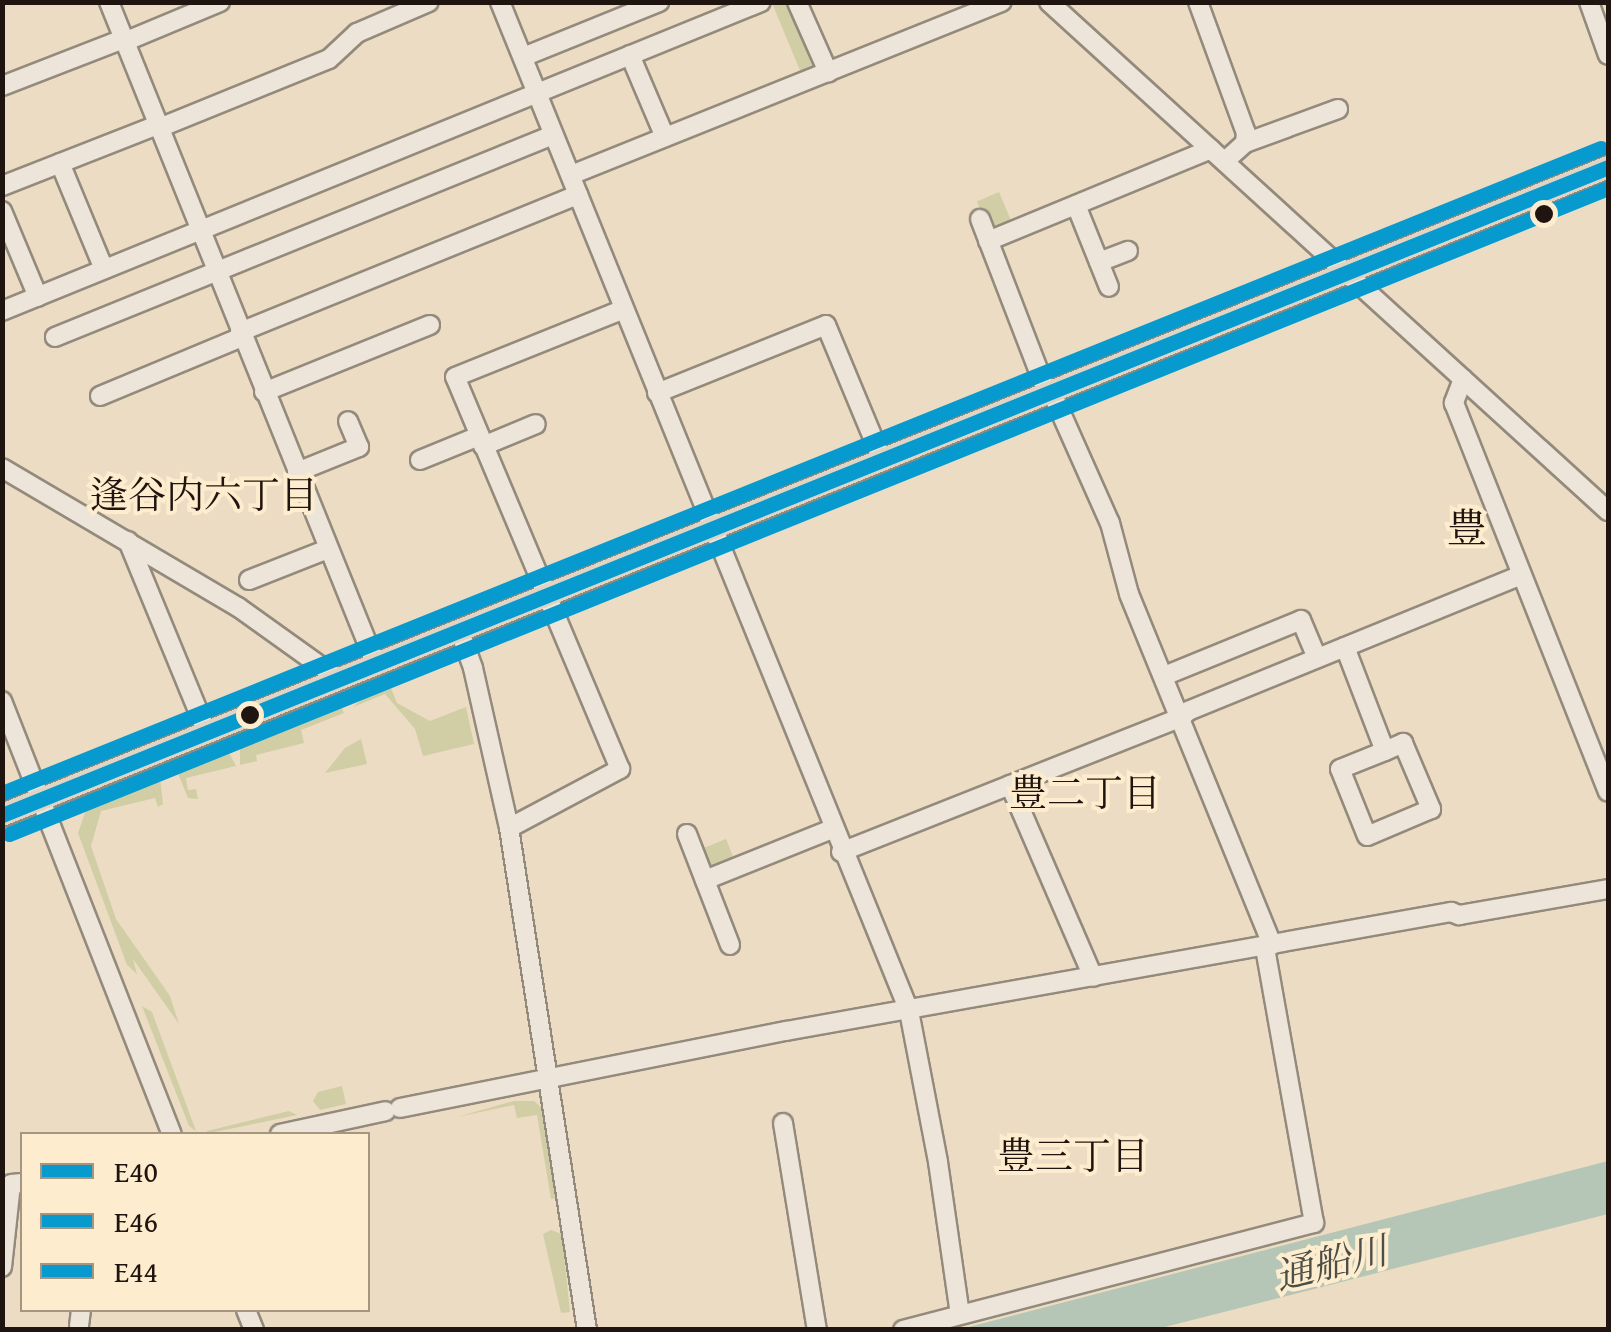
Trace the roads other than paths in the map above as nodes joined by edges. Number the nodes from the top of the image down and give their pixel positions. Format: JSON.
{"nodes":[{"id":1,"x":109,"y":2,"type":"edge"},
{"id":2,"x":220,"y":2,"type":"edge"},
{"id":3,"x":430,"y":2,"type":"edge"},
{"id":4,"x":500,"y":2,"type":"edge"},
{"id":5,"x":659,"y":2,"type":"edge"},
{"id":6,"x":761,"y":2,"type":"edge"},
{"id":7,"x":797,"y":2,"type":"edge"},
{"id":8,"x":1002,"y":2,"type":"edge"},
{"id":9,"x":1049,"y":2,"type":"edge"},
{"id":10,"x":1198,"y":2,"type":"edge"},
{"id":11,"x":1590,"y":2,"type":"edge"},
{"id":12,"x":124,"y":40,"type":"junction"},
{"id":13,"x":1608,"y":55,"type":"edge"},
{"id":14,"x":630,"y":56,"type":"junction"},
{"id":15,"x":522,"y":57,"type":"junction"},
{"id":16,"x":828,"y":72,"type":"junction"},
{"id":17,"x":2,"y":86,"type":"edge"},
{"id":18,"x":537,"y":93,"type":"junction"},
{"id":19,"x":1338,"y":109,"type":"dead end"},
{"id":20,"x":158,"y":126,"type":"junction"},
{"id":21,"x":553,"y":135,"type":"junction"},
{"id":22,"x":665,"y":137,"type":"junction"},
{"id":23,"x":1245,"y":143,"type":"junction"},
{"id":24,"x":1218,"y":155,"type":"junction"},
{"id":25,"x":60,"y":164,"type":"junction"},
{"id":26,"x":1608,"y":167,"type":"edge"},
{"id":27,"x":570,"y":175,"type":"junction"},
{"id":28,"x":2,"y":186,"type":"edge"},
{"id":29,"x":578,"y":196,"type":"junction"},
{"id":30,"x":1076,"y":205,"type":"junction"},
{"id":31,"x":2,"y":211,"type":"edge"},
{"id":32,"x":980,"y":219,"type":"dead end"},
{"id":33,"x":201,"y":230,"type":"junction"},
{"id":34,"x":988,"y":241,"type":"junction"},
{"id":35,"x":1128,"y":250,"type":"dead end"},
{"id":36,"x":1099,"y":262,"type":"junction"},
{"id":37,"x":104,"y":270,"type":"junction"},
{"id":38,"x":216,"y":271,"type":"junction"},
{"id":39,"x":1346,"y":273,"type":"junction"},
{"id":40,"x":1109,"y":287,"type":"dead end"},
{"id":41,"x":38,"y":297,"type":"junction"},
{"id":42,"x":624,"y":309,"type":"junction"},
{"id":43,"x":2,"y":312,"type":"edge"},
{"id":44,"x":430,"y":324,"type":"dead end"},
{"id":45,"x":241,"y":335,"type":"junction"},
{"id":46,"x":55,"y":337,"type":"dead end"},
{"id":47,"x":1463,"y":379,"type":"junction"},
{"id":48,"x":264,"y":392,"type":"junction"},
{"id":49,"x":656,"y":393,"type":"junction"},
{"id":50,"x":1050,"y":394,"type":"junction"},
{"id":51,"x":100,"y":396,"type":"dead end"},
{"id":52,"x":348,"y":420,"type":"dead end"},
{"id":53,"x":536,"y":424,"type":"dead end"},
{"id":54,"x":481,"y":441,"type":"junction"},
{"id":55,"x":420,"y":460,"type":"dead end"},
{"id":56,"x":884,"y":462,"type":"junction"},
{"id":57,"x":2,"y":468,"type":"edge"},
{"id":58,"x":297,"y":472,"type":"junction"},
{"id":59,"x":1608,"y":511,"type":"edge"},
{"id":60,"x":714,"y":532,"type":"junction"},
{"id":61,"x":128,"y":542,"type":"junction"},
{"id":62,"x":328,"y":549,"type":"junction"},
{"id":63,"x":1521,"y":575,"type":"junction"},
{"id":64,"x":248,"y":580,"type":"dead end"},
{"id":65,"x":544,"y":598,"type":"junction"},
{"id":66,"x":460,"y":632,"type":"junction"},
{"id":67,"x":1345,"y":647,"type":"junction"},
{"id":68,"x":1317,"y":658,"type":"junction"},
{"id":69,"x":376,"y":665,"type":"junction"},
{"id":70,"x":1164,"y":676,"type":"junction"},
{"id":71,"x":340,"y":680,"type":"junction"},
{"id":72,"x":2,"y":701,"type":"edge"},
{"id":73,"x":1182,"y":717,"type":"junction"},
{"id":74,"x":207,"y":734,"type":"junction"},
{"id":75,"x":1386,"y":751,"type":"junction"},
{"id":76,"x":1010,"y":786,"type":"junction"},
{"id":77,"x":1608,"y":792,"type":"edge"},
{"id":78,"x":43,"y":798,"type":"junction"},
{"id":79,"x":2,"y":815,"type":"edge"},
{"id":80,"x":508,"y":828,"type":"junction"},
{"id":81,"x":832,"y":829,"type":"junction"},
{"id":82,"x":687,"y":834,"type":"dead end"},
{"id":83,"x":841,"y":852,"type":"junction"},
{"id":84,"x":705,"y":880,"type":"junction"},
{"id":85,"x":1608,"y":888,"type":"edge"},
{"id":86,"x":730,"y":944,"type":"dead end"},
{"id":87,"x":1268,"y":946,"type":"junction"},
{"id":88,"x":1094,"y":977,"type":"junction"},
{"id":89,"x":909,"y":1012,"type":"junction"},
{"id":90,"x":547,"y":1076,"type":"junction"},
{"id":91,"x":784,"y":1123,"type":"dead end"},
{"id":92,"x":171,"y":1132,"type":"edge"},
{"id":93,"x":289,"y":1132,"type":"edge"},
{"id":94,"x":12,"y":1184,"type":"edge"},
{"id":95,"x":2,"y":1267,"type":"edge"},
{"id":96,"x":960,"y":1314,"type":"junction"},
{"id":97,"x":587,"y":1330,"type":"edge"},
{"id":98,"x":817,"y":1330,"type":"edge"},
{"id":99,"x":903,"y":1330,"type":"edge"}],
"edges":[{"from":1,"to":12,"type":"street"},
{"from":2,"to":12,"type":"street"},
{"from":3,"to":20,"type":"street"},
{"from":4,"to":15,"type":"street"},
{"from":5,"to":15,"type":"street"},
{"from":6,"to":14,"type":"street"},
{"from":7,"to":16,"type":"street"},
{"from":8,"to":16,"type":"street"},
{"from":9,"to":24,"type":"street"},
{"from":10,"to":23,"type":"street"},
{"from":11,"to":13,"type":"street"},
{"from":12,"to":17,"type":"street"},
{"from":12,"to":20,"type":"street"},
{"from":14,"to":18,"type":"street"},
{"from":14,"to":22,"type":"street"},
{"from":15,"to":18,"type":"street"},
{"from":16,"to":22,"type":"street"},
{"from":18,"to":21,"type":"street"},
{"from":18,"to":33,"type":"street"},
{"from":19,"to":23,"type":"street"},
{"from":20,"to":25,"type":"street"},
{"from":20,"to":33,"type":"street"},
{"from":21,"to":27,"type":"street"},
{"from":21,"to":38,"type":"street"},
{"from":22,"to":27,"type":"street"},
{"from":23,"to":24,"type":"street"},
{"from":24,"to":30,"type":"street"},
{"from":24,"to":39,"type":"street"},
{"from":25,"to":28,"type":"street"},
{"from":25,"to":37,"type":"street"},
{"from":26,"to":39,"type":"main road"},
{"from":27,"to":29,"type":"street"},
{"from":29,"to":42,"type":"street"},
{"from":29,"to":45,"type":"street"},
{"from":30,"to":34,"type":"street"},
{"from":30,"to":36,"type":"street"},
{"from":31,"to":41,"type":"street"},
{"from":32,"to":34,"type":"street"},
{"from":33,"to":37,"type":"street"},
{"from":33,"to":38,"type":"street"},
{"from":34,"to":50,"type":"street"},
{"from":35,"to":36,"type":"street"},
{"from":36,"to":40,"type":"street"},
{"from":37,"to":41,"type":"street"},
{"from":38,"to":45,"type":"street"},
{"from":38,"to":46,"type":"street"},
{"from":39,"to":47,"type":"street"},
{"from":39,"to":50,"type":"main road"},
{"from":41,"to":43,"type":"street"},
{"from":42,"to":49,"type":"street"},
{"from":42,"to":54,"type":"street"},
{"from":44,"to":48,"type":"street"},
{"from":45,"to":48,"type":"street"},
{"from":45,"to":51,"type":"street"},
{"from":47,"to":59,"type":"street"},
{"from":47,"to":63,"type":"street"},
{"from":48,"to":58,"type":"street"},
{"from":49,"to":56,"type":"street"},
{"from":49,"to":60,"type":"street"},
{"from":50,"to":56,"type":"main road"},
{"from":50,"to":70,"type":"street"},
{"from":52,"to":58,"type":"street"},
{"from":53,"to":54,"type":"street"},
{"from":54,"to":55,"type":"street"},
{"from":54,"to":65,"type":"street"},
{"from":56,"to":60,"type":"main road"},
{"from":57,"to":61,"type":"street"},
{"from":58,"to":62,"type":"street"},
{"from":60,"to":65,"type":"main road"},
{"from":60,"to":81,"type":"street"},
{"from":61,"to":71,"type":"street"},
{"from":61,"to":74,"type":"street"},
{"from":62,"to":64,"type":"street"},
{"from":62,"to":69,"type":"street"},
{"from":63,"to":67,"type":"street"},
{"from":63,"to":77,"type":"street"},
{"from":65,"to":66,"type":"main road"},
{"from":65,"to":80,"type":"street"},
{"from":66,"to":69,"type":"main road"},
{"from":66,"to":80,"type":"street"},
{"from":67,"to":68,"type":"street"},
{"from":67,"to":75,"type":"street"},
{"from":68,"to":70,"type":"street"},
{"from":68,"to":73,"type":"street"},
{"from":69,"to":71,"type":"main road"},
{"from":70,"to":73,"type":"street"},
{"from":71,"to":74,"type":"main road"},
{"from":72,"to":78,"type":"street"},
{"from":73,"to":76,"type":"street"},
{"from":73,"to":87,"type":"street"},
{"from":74,"to":78,"type":"main road"},
{"from":75,"to":75,"type":"street"},
{"from":76,"to":83,"type":"street"},
{"from":76,"to":88,"type":"street"},
{"from":78,"to":79,"type":"main road"},
{"from":78,"to":92,"type":"street"},
{"from":80,"to":90,"type":"street"},
{"from":81,"to":83,"type":"street"},
{"from":81,"to":84,"type":"street"},
{"from":82,"to":84,"type":"street"},
{"from":83,"to":89,"type":"street"},
{"from":84,"to":86,"type":"street"},
{"from":85,"to":87,"type":"street"},
{"from":87,"to":88,"type":"street"},
{"from":87,"to":96,"type":"street"},
{"from":88,"to":89,"type":"street"},
{"from":89,"to":90,"type":"street"},
{"from":89,"to":96,"type":"street"},
{"from":90,"to":93,"type":"street"},
{"from":90,"to":97,"type":"street"},
{"from":91,"to":98,"type":"street"},
{"from":94,"to":95,"type":"street"},
{"from":96,"to":99,"type":"street"}]}
